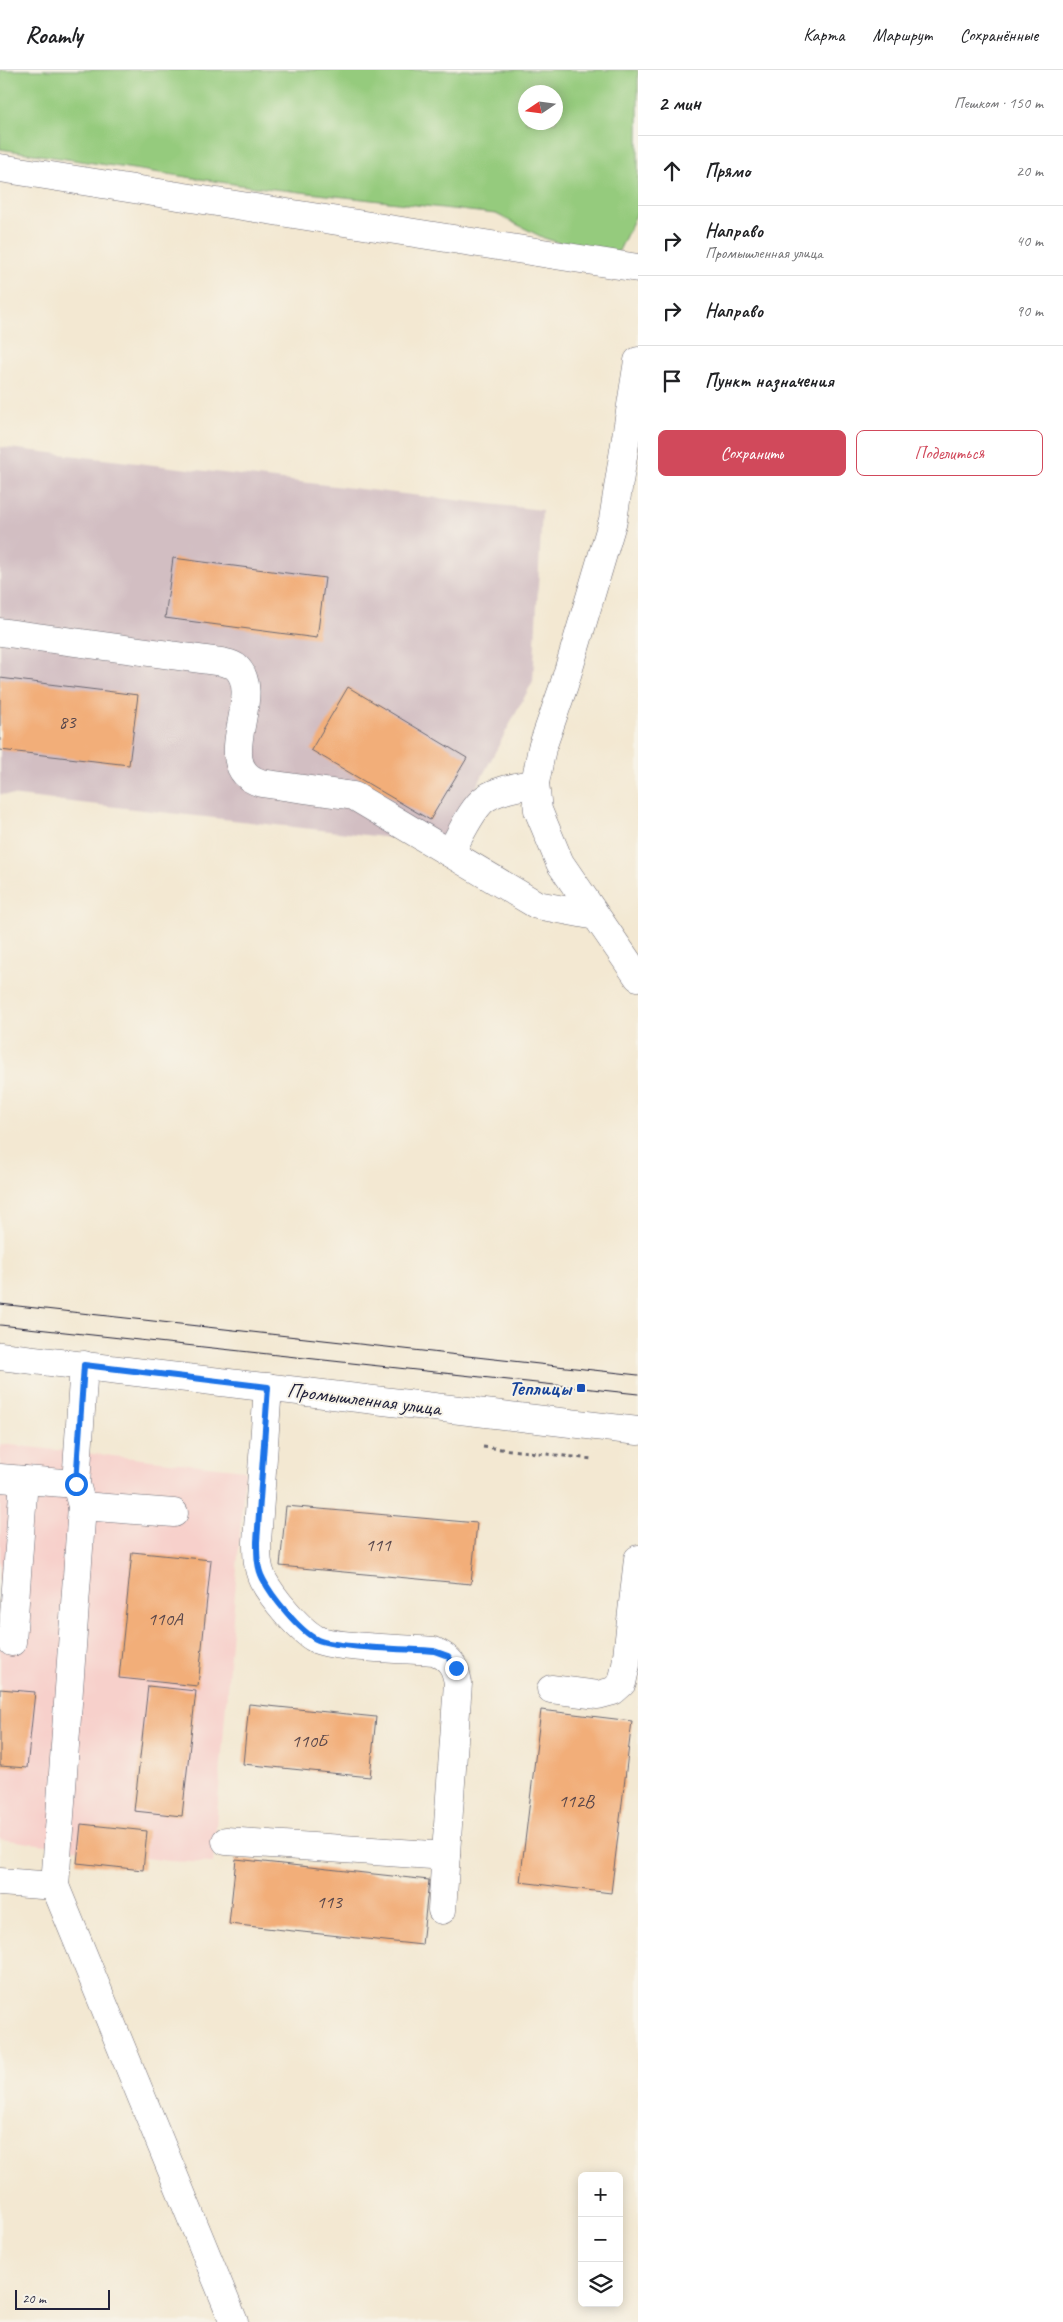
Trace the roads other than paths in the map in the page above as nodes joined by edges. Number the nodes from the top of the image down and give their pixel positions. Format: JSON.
{"nodes":[{"id":1,"x":0,"y":168,"type":"edge"},
{"id":2,"x":638,"y":268,"type":"edge"},
{"id":3,"x":638,"y":360,"type":"edge"},
{"id":4,"x":0,"y":632,"type":"edge"},
{"id":5,"x":535,"y":783,"type":"junction"},
{"id":6,"x":450,"y":853,"type":"junction"},
{"id":7,"x":596,"y":916,"type":"junction"},
{"id":8,"x":638,"y":977,"type":"edge"},
{"id":9,"x":0,"y":1356,"type":"edge"},
{"id":10,"x":84,"y":1365,"type":"junction"},
{"id":11,"x":268,"y":1387,"type":"junction"},
{"id":12,"x":638,"y":1431,"type":"edge"},
{"id":13,"x":12,"y":1479,"type":"edge"},
{"id":14,"x":79,"y":1495,"type":"junction"},
{"id":15,"x":174,"y":1513,"type":"dead end"},
{"id":16,"x":638,"y":1559,"type":"edge"},
{"id":17,"x":12,"y":1642,"type":"dead end"},
{"id":18,"x":551,"y":1690,"type":"dead end"},
{"id":19,"x":226,"y":1840,"type":"dead end"},
{"id":20,"x":446,"y":1856,"type":"junction"},
{"id":21,"x":0,"y":1882,"type":"edge"},
{"id":22,"x":55,"y":1886,"type":"junction"},
{"id":23,"x":442,"y":1910,"type":"dead end"},
{"id":24,"x":234,"y":2322,"type":"edge"}],
"edges":[{"from":1,"to":2,"type":"street"},
{"from":3,"to":5,"type":"street"},
{"from":4,"to":6,"type":"street"},
{"from":5,"to":6,"type":"street"},
{"from":5,"to":7,"type":"street"},
{"from":6,"to":7,"type":"street"},
{"from":7,"to":8,"type":"street"},
{"from":9,"to":10,"type":"street","name":"Промышленная улица"},
{"from":10,"to":11,"type":"street","name":"Промышленная улица"},
{"from":10,"to":14,"type":"street"},
{"from":11,"to":12,"type":"street","name":"Промышленная улица"},
{"from":11,"to":20,"type":"street"},
{"from":13,"to":14,"type":"street"},
{"from":13,"to":17,"type":"street"},
{"from":14,"to":15,"type":"street"},
{"from":14,"to":22,"type":"street"},
{"from":16,"to":18,"type":"street"},
{"from":19,"to":20,"type":"street"},
{"from":20,"to":23,"type":"street"},
{"from":21,"to":22,"type":"street"},
{"from":22,"to":24,"type":"street"}]}
